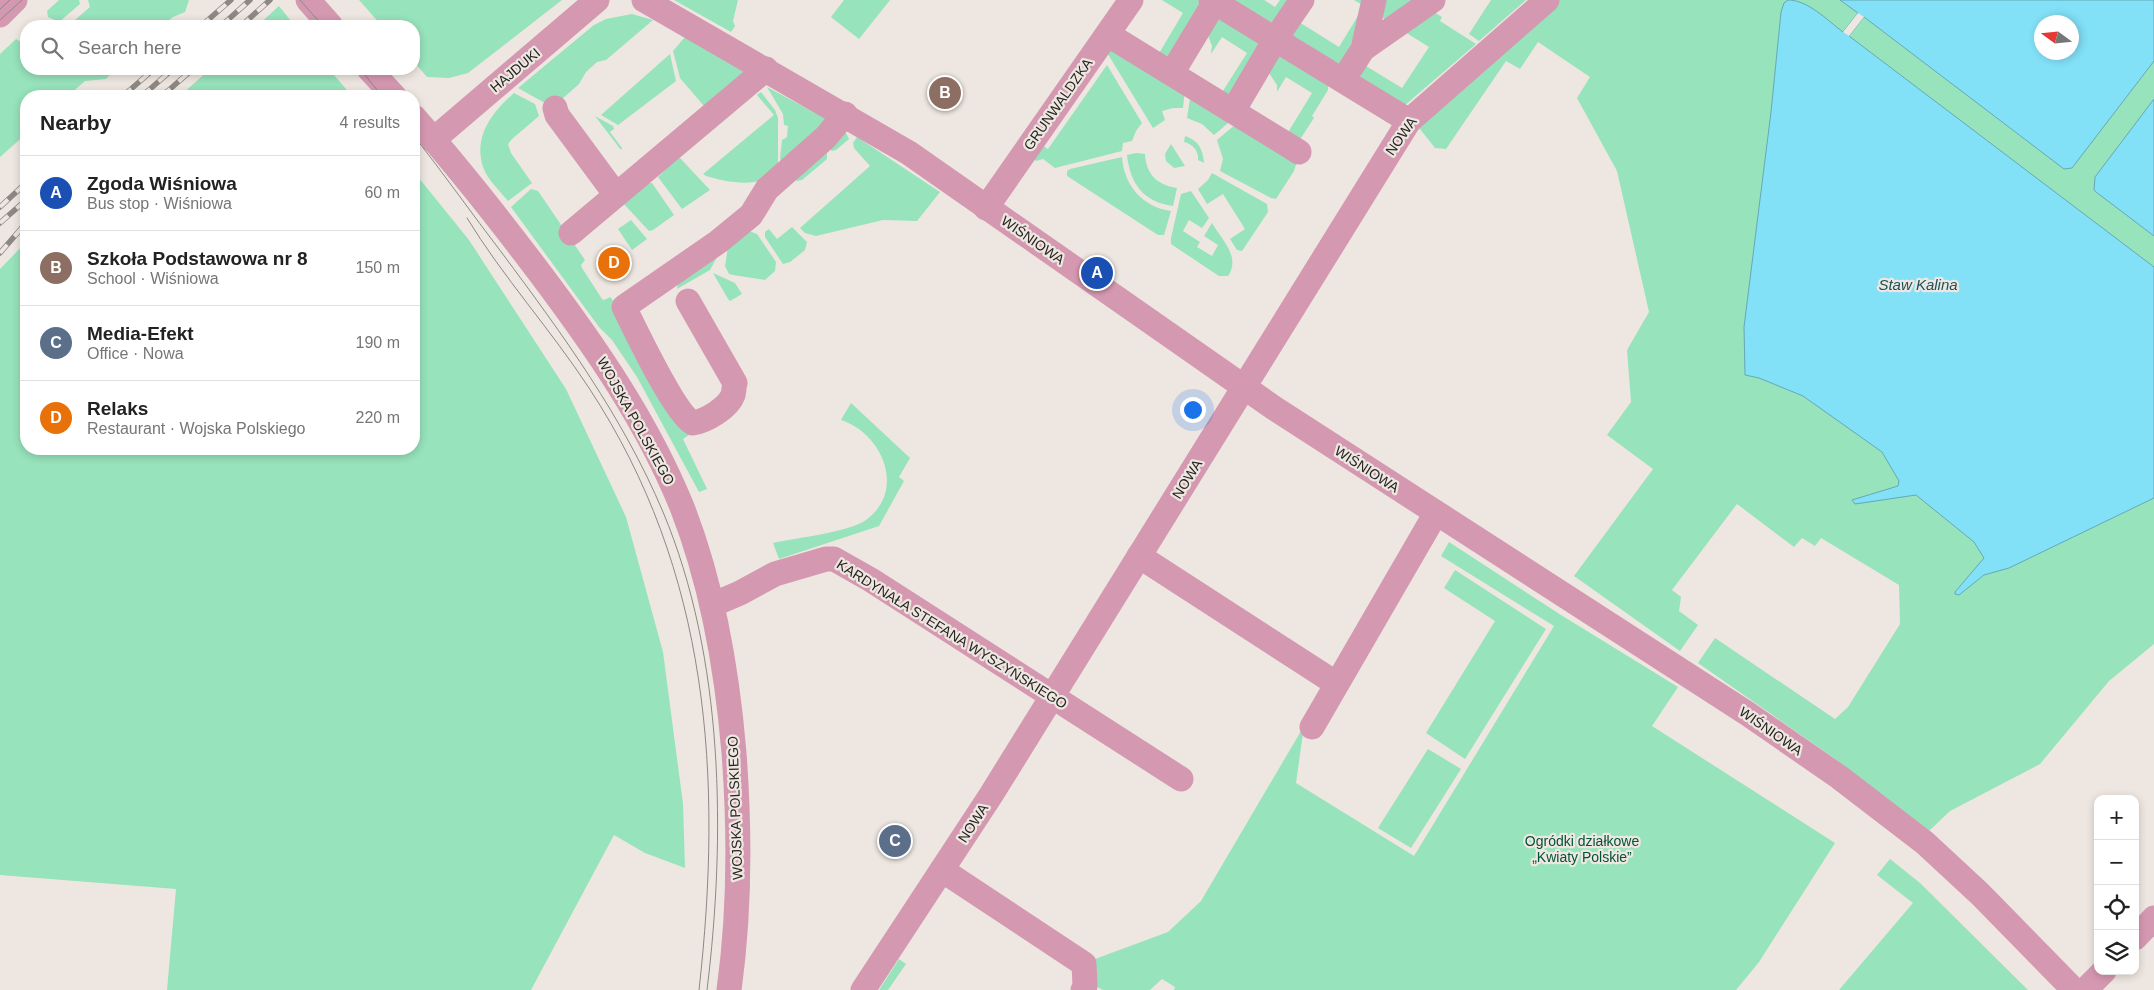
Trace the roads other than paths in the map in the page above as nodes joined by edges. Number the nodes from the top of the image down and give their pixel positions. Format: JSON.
{"nodes":[{"id":1,"x":15,"y":0,"type":"edge"},
{"id":2,"x":308,"y":0,"type":"edge"},
{"id":3,"x":597,"y":0,"type":"edge"},
{"id":4,"x":644,"y":0,"type":"edge"},
{"id":5,"x":1131,"y":0,"type":"edge"},
{"id":6,"x":1302,"y":0,"type":"edge"},
{"id":7,"x":1374,"y":0,"type":"edge"},
{"id":8,"x":1433,"y":0,"type":"edge"},
{"id":9,"x":1547,"y":0,"type":"edge"},
{"id":10,"x":1214,"y":1,"type":"edge"},
{"id":11,"x":0,"y":15,"type":"edge"},
{"id":12,"x":326,"y":20,"type":"edge"},
{"id":13,"x":1112,"y":37,"type":"dead end"},
{"id":14,"x":1276,"y":38,"type":"junction"},
{"id":15,"x":1363,"y":49,"type":"junction"},
{"id":16,"x":766,"y":69,"type":"junction"},
{"id":17,"x":1172,"y":73,"type":"junction"},
{"id":18,"x":375,"y":75,"type":"edge"},
{"id":19,"x":1343,"y":80,"type":"junction"},
{"id":20,"x":388,"y":90,"type":"edge"},
{"id":21,"x":555,"y":108,"type":"dead end"},
{"id":22,"x":1233,"y":111,"type":"junction"},
{"id":23,"x":845,"y":114,"type":"junction"},
{"id":24,"x":1409,"y":121,"type":"junction"},
{"id":25,"x":420,"y":125,"type":"edge"},
{"id":26,"x":433,"y":140,"type":"junction"},
{"id":27,"x":1299,"y":152,"type":"dead end"},
{"id":28,"x":616,"y":195,"type":"junction"},
{"id":29,"x":986,"y":208,"type":"junction"},
{"id":30,"x":571,"y":233,"type":"dead end"},
{"id":31,"x":688,"y":301,"type":"dead end"},
{"id":32,"x":1244,"y":388,"type":"junction"},
{"id":33,"x":1436,"y":514,"type":"junction"},
{"id":34,"x":1139,"y":556,"type":"junction"},
{"id":35,"x":712,"y":605,"type":"junction"},
{"id":36,"x":1326,"y":678,"type":"dead end"},
{"id":37,"x":1052,"y":695,"type":"junction"},
{"id":38,"x":1312,"y":726,"type":"dead end"},
{"id":39,"x":1181,"y":779,"type":"dead end"},
{"id":40,"x":942,"y":870,"type":"junction"},
{"id":41,"x":2154,"y":918,"type":"edge"},
{"id":42,"x":2139,"y":934,"type":"edge"},
{"id":43,"x":2100,"y":975,"type":"edge"},
{"id":44,"x":730,"y":990,"type":"edge"},
{"id":45,"x":863,"y":990,"type":"edge"},
{"id":46,"x":1083,"y":990,"type":"edge"},
{"id":47,"x":2074,"y":990,"type":"edge"},
{"id":48,"x":2086,"y":990,"type":"edge"}],
"edges":[{"from":1,"to":11,"type":"street"},
{"from":2,"to":12,"type":"street"},
{"from":3,"to":26,"type":"street","name":"HAJDUKI"},
{"from":4,"to":16,"type":"street","name":"WIŚNIOWA"},
{"from":5,"to":29,"type":"street","name":"GRUNWALDZKA"},
{"from":6,"to":14,"type":"street"},
{"from":7,"to":15,"type":"street"},
{"from":8,"to":15,"type":"street"},
{"from":9,"to":24,"type":"street","name":"NOWA"},
{"from":10,"to":14,"type":"street"},
{"from":10,"to":17,"type":"street"},
{"from":13,"to":17,"type":"street"},
{"from":14,"to":19,"type":"street"},
{"from":14,"to":22,"type":"street"},
{"from":15,"to":19,"type":"street"},
{"from":16,"to":23,"type":"street","name":"WIŚNIOWA"},
{"from":16,"to":28,"type":"street"},
{"from":17,"to":22,"type":"street"},
{"from":18,"to":20,"type":"street"},
{"from":19,"to":24,"type":"street"},
{"from":21,"to":28,"type":"street"},
{"from":22,"to":27,"type":"street"},
{"from":23,"to":29,"type":"street","name":"WIŚNIOWA"},
{"from":23,"to":31,"type":"street"},
{"from":24,"to":32,"type":"street","name":"NOWA"},
{"from":25,"to":26,"type":"street","name":"WOJSKA POLSKIEGO"},
{"from":26,"to":35,"type":"street","name":"WOJSKA POLSKIEGO"},
{"from":28,"to":30,"type":"street"},
{"from":29,"to":32,"type":"street","name":"WIŚNIOWA"},
{"from":32,"to":33,"type":"street","name":"WIŚNIOWA"},
{"from":32,"to":34,"type":"street","name":"NOWA"},
{"from":33,"to":38,"type":"street"},
{"from":33,"to":47,"type":"street","name":"WIŚNIOWA"},
{"from":34,"to":36,"type":"street"},
{"from":34,"to":37,"type":"street","name":"NOWA"},
{"from":35,"to":37,"type":"street","name":"KARDYNAŁA STEFANA WYSZYŃSKIEGO"},
{"from":35,"to":44,"type":"street","name":"WOJSKA POLSKIEGO"},
{"from":37,"to":39,"type":"street","name":"KARDYNAŁA STEFANA WYSZYŃSKIEGO"},
{"from":37,"to":40,"type":"street","name":"NOWA"},
{"from":40,"to":45,"type":"street","name":"NOWA"},
{"from":40,"to":46,"type":"street"},
{"from":41,"to":42,"type":"street"},
{"from":43,"to":48,"type":"street"}]}
